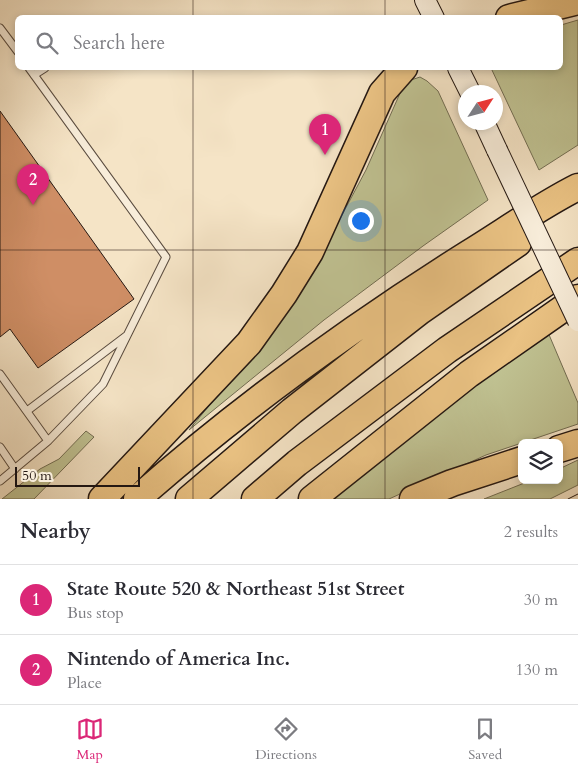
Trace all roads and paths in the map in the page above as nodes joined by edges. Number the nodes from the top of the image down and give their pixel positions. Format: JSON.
{"nodes":[{"id":1,"x":425,"y":0,"type":"edge"},
{"id":2,"x":578,"y":1,"type":"edge"},
{"id":3,"x":432,"y":15,"type":"edge"},
{"id":4,"x":521,"y":15,"type":"edge"},
{"id":5,"x":0,"y":28,"type":"edge"},
{"id":6,"x":15,"y":48,"type":"edge"},
{"id":7,"x":30,"y":70,"type":"edge"},
{"id":8,"x":42,"y":70,"type":"edge"},
{"id":9,"x":402,"y":70,"type":"edge"},
{"id":10,"x":459,"y":70,"type":"edge"},
{"id":11,"x":34,"y":76,"type":"junction"},
{"id":12,"x":466,"y":85,"type":"edge"},
{"id":13,"x":488,"y":130,"type":"edge"},
{"id":14,"x":578,"y":187,"type":"edge"},
{"id":15,"x":578,"y":206,"type":"edge"},
{"id":16,"x":578,"y":261,"type":"edge"},
{"id":17,"x":578,"y":298,"type":"edge"},
{"id":18,"x":578,"y":321,"type":"edge"},
{"id":19,"x":128,"y":335,"type":"junction"},
{"id":20,"x":0,"y":374,"type":"edge"},
{"id":21,"x":27,"y":412,"type":"junction"},
{"id":22,"x":48,"y":441,"type":"junction"},
{"id":23,"x":578,"y":444,"type":"edge"},
{"id":24,"x":0,"y":447,"type":"edge"},
{"id":25,"x":563,"y":448,"type":"edge"},
{"id":26,"x":518,"y":461,"type":"edge"},
{"id":27,"x":15,"y":468,"type":"junction"},
{"id":28,"x":0,"y":481,"type":"edge"},
{"id":29,"x":102,"y":499,"type":"edge"},
{"id":30,"x":137,"y":499,"type":"edge"},
{"id":31,"x":189,"y":499,"type":"edge"},
{"id":32,"x":255,"y":499,"type":"edge"},
{"id":33,"x":312,"y":499,"type":"edge"},
{"id":34,"x":413,"y":499,"type":"edge"}],
"edges":[{"from":1,"to":3,"type":"main road"},
{"from":2,"to":4,"type":"highway"},
{"from":5,"to":6,"type":"lane"},
{"from":7,"to":11,"type":"lane"},
{"from":8,"to":11,"type":"lane"},
{"from":9,"to":29,"type":"highway"},
{"from":10,"to":12,"type":"main road"},
{"from":11,"to":19,"type":"lane"},
{"from":13,"to":18,"type":"main road","bridge":true},
{"from":14,"to":30,"type":"highway"},
{"from":15,"to":31,"type":"highway"},
{"from":16,"to":32,"type":"highway"},
{"from":17,"to":33,"type":"highway"},
{"from":19,"to":21,"type":"lane"},
{"from":19,"to":22,"type":"lane"},
{"from":20,"to":21,"type":"lane"},
{"from":21,"to":22,"type":"lane"},
{"from":22,"to":27,"type":"lane"},
{"from":23,"to":25,"type":"highway"},
{"from":24,"to":27,"type":"lane"},
{"from":26,"to":34,"type":"highway"},
{"from":27,"to":28,"type":"lane"}]}
